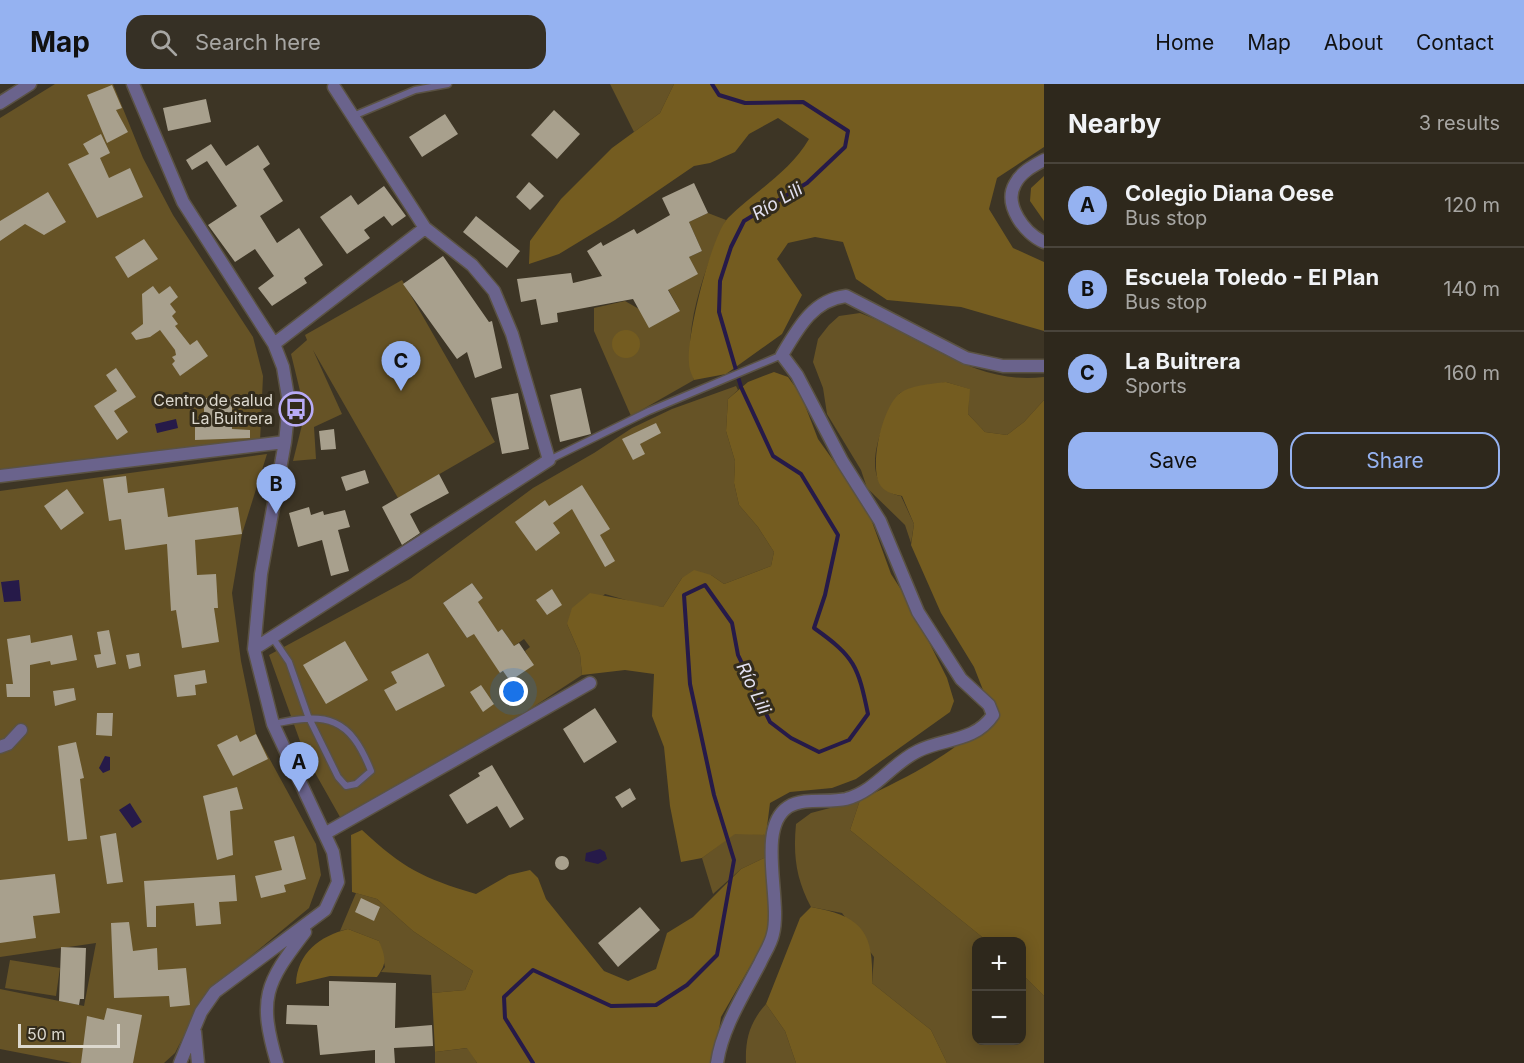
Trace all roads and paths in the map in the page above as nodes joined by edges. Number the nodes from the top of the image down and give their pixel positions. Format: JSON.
{"nodes":[{"id":1,"x":30,"y":84,"type":"edge"},
{"id":2,"x":133,"y":84,"type":"edge"},
{"id":3,"x":448,"y":84,"type":"edge"},
{"id":4,"x":334,"y":87,"type":"dead end"},
{"id":5,"x":0,"y":102,"type":"edge"},
{"id":6,"x":352,"y":116,"type":"junction"},
{"id":7,"x":1044,"y":160,"type":"edge"},
{"id":8,"x":425,"y":228,"type":"junction"},
{"id":9,"x":1044,"y":242,"type":"edge"},
{"id":10,"x":274,"y":344,"type":"junction"},
{"id":11,"x":782,"y":355,"type":"junction"},
{"id":12,"x":1044,"y":366,"type":"edge"},
{"id":13,"x":285,"y":442,"type":"junction"},
{"id":14,"x":549,"y":460,"type":"junction"},
{"id":15,"x":0,"y":476,"type":"edge"},
{"id":16,"x":272,"y":638,"type":"junction"},
{"id":17,"x":254,"y":648,"type":"junction"},
{"id":18,"x":590,"y":683,"type":"dead end"},
{"id":19,"x":308,"y":717,"type":"junction"},
{"id":20,"x":273,"y":724,"type":"junction"},
{"id":21,"x":21,"y":730,"type":"dead end"},
{"id":22,"x":0,"y":747,"type":"edge"},
{"id":23,"x":326,"y":834,"type":"junction"},
{"id":24,"x":312,"y":921,"type":"junction"},
{"id":25,"x":195,"y":1028,"type":"junction"},
{"id":26,"x":180,"y":1063,"type":"edge"},
{"id":27,"x":198,"y":1063,"type":"edge"},
{"id":28,"x":277,"y":1063,"type":"edge"},
{"id":29,"x":717,"y":1063,"type":"edge"}],
"edges":[{"from":1,"to":5,"type":"street"},
{"from":2,"to":10,"type":"street"},
{"from":3,"to":6,"type":"lane"},
{"from":4,"to":6,"type":"street"},
{"from":6,"to":8,"type":"street"},
{"from":7,"to":9,"type":"street"},
{"from":8,"to":10,"type":"street"},
{"from":8,"to":14,"type":"street"},
{"from":10,"to":13,"type":"street"},
{"from":11,"to":12,"type":"street"},
{"from":11,"to":14,"type":"lane"},
{"from":11,"to":29,"type":"street"},
{"from":13,"to":15,"type":"street"},
{"from":13,"to":17,"type":"street"},
{"from":14,"to":16,"type":"street"},
{"from":16,"to":17,"type":"street"},
{"from":16,"to":19,"type":"lane"},
{"from":17,"to":20,"type":"street"},
{"from":18,"to":23,"type":"street"},
{"from":19,"to":19,"type":"lane"},
{"from":19,"to":20,"type":"lane"},
{"from":20,"to":23,"type":"street"},
{"from":21,"to":22,"type":"street"},
{"from":23,"to":24,"type":"street"},
{"from":24,"to":25,"type":"street"},
{"from":24,"to":28,"type":"street"},
{"from":25,"to":26,"type":"street"},
{"from":25,"to":27,"type":"street"}]}
